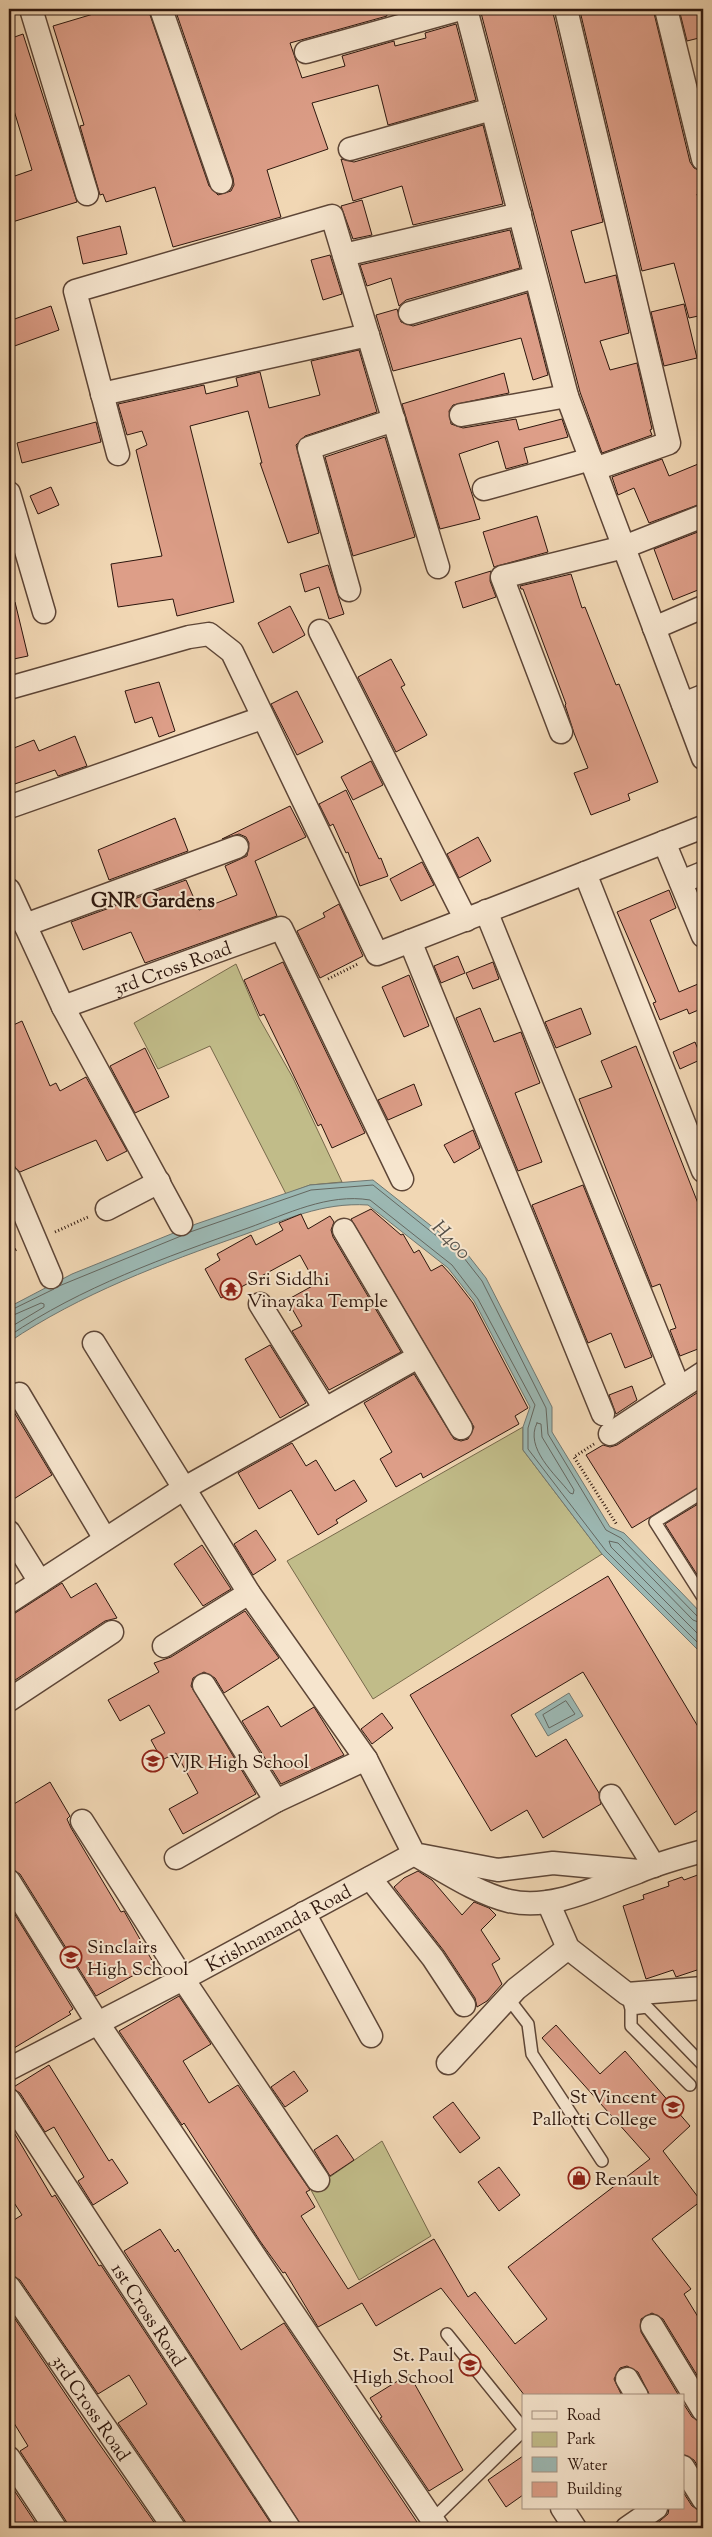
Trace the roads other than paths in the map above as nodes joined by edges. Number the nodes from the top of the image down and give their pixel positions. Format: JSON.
{"nodes":[{"id":1,"x":31,"y":9,"type":"edge"},
{"id":2,"x":161,"y":9,"type":"edge"},
{"id":3,"x":461,"y":9,"type":"edge"},
{"id":4,"x":466,"y":9,"type":"edge"},
{"id":5,"x":566,"y":9,"type":"edge"},
{"id":6,"x":666,"y":9,"type":"edge"},
{"id":7,"x":306,"y":52,"type":"dead end"},
{"id":8,"x":492,"y":109,"type":"junction"},
{"id":9,"x":350,"y":149,"type":"dead end"},
{"id":10,"x":703,"y":159,"type":"edge"},
{"id":11,"x":221,"y":182,"type":"dead end"},
{"id":12,"x":87,"y":194,"type":"dead end"},
{"id":13,"x":520,"y":214,"type":"junction"},
{"id":14,"x":344,"y":255,"type":"junction"},
{"id":15,"x":535,"y":277,"type":"junction"},
{"id":16,"x":410,"y":313,"type":"dead end"},
{"id":17,"x":368,"y":335,"type":"junction"},
{"id":18,"x":102,"y":394,"type":"junction"},
{"id":19,"x":567,"y":396,"type":"junction"},
{"id":20,"x":461,"y":415,"type":"dead end"},
{"id":21,"x":394,"y":420,"type":"junction"},
{"id":22,"x":118,"y":454,"type":"dead end"},
{"id":23,"x":593,"y":464,"type":"junction"},
{"id":24,"x":484,"y":489,"type":"dead end"},
{"id":25,"x":9,"y":493,"type":"edge"},
{"id":26,"x":703,"y":516,"type":"edge"},
{"id":27,"x":624,"y":547,"type":"junction"},
{"id":28,"x":438,"y":567,"type":"dead end"},
{"id":29,"x":349,"y":590,"type":"dead end"},
{"id":30,"x":703,"y":606,"type":"edge"},
{"id":31,"x":44,"y":612,"type":"dead end"},
{"id":32,"x":654,"y":628,"type":"junction"},
{"id":33,"x":320,"y":631,"type":"dead end"},
{"id":34,"x":9,"y":688,"type":"edge"},
{"id":35,"x":693,"y":700,"type":"edge"},
{"id":36,"x":262,"y":718,"type":"junction"},
{"id":37,"x":561,"y":732,"type":"dead end"},
{"id":38,"x":703,"y":758,"type":"edge"},
{"id":39,"x":9,"y":806,"type":"edge"},
{"id":40,"x":703,"y":827,"type":"edge"},
{"id":41,"x":664,"y":842,"type":"junction"},
{"id":42,"x":237,"y":847,"type":"dead end"},
{"id":43,"x":585,"y":873,"type":"junction"},
{"id":44,"x":703,"y":873,"type":"edge"},
{"id":45,"x":681,"y":882,"type":"junction"},
{"id":46,"x":9,"y":890,"type":"edge"},
{"id":47,"x":486,"y":912,"type":"junction"},
{"id":48,"x":466,"y":920,"type":"junction"},
{"id":49,"x":25,"y":925,"type":"junction"},
{"id":50,"x":703,"y":936,"type":"edge"},
{"id":51,"x":410,"y":941,"type":"junction"},
{"id":52,"x":63,"y":1007,"type":"junction"},
{"id":53,"x":703,"y":1171,"type":"edge"},
{"id":54,"x":9,"y":1178,"type":"edge"},
{"id":55,"x":402,"y":1179,"type":"dead end"},
{"id":56,"x":160,"y":1182,"type":"junction"},
{"id":57,"x":107,"y":1209,"type":"road end"},
{"id":58,"x":181,"y":1224,"type":"dead end"},
{"id":59,"x":344,"y":1230,"type":"dead end"},
{"id":60,"x":50,"y":1277,"type":"dead end"},
{"id":61,"x":260,"y":1304,"type":"dead end"},
{"id":62,"x":94,"y":1344,"type":"dead end"},
{"id":63,"x":418,"y":1357,"type":"junction"},
{"id":64,"x":703,"y":1373,"type":"edge"},
{"id":65,"x":675,"y":1378,"type":"dead end"},
{"id":66,"x":9,"y":1400,"type":"edge"},
{"id":67,"x":325,"y":1409,"type":"junction"},
{"id":68,"x":461,"y":1428,"type":"dead end"},
{"id":69,"x":183,"y":1489,"type":"junction"},
{"id":70,"x":703,"y":1492,"type":"edge"},
{"id":71,"x":9,"y":1532,"type":"edge"},
{"id":72,"x":105,"y":1539,"type":"junction"},
{"id":73,"x":40,"y":1582,"type":"junction"},
{"id":74,"x":249,"y":1593,"type":"junction"},
{"id":75,"x":702,"y":1596,"type":"dead end"},
{"id":76,"x":9,"y":1602,"type":"edge"},
{"id":77,"x":112,"y":1632,"type":"dead end"},
{"id":78,"x":164,"y":1646,"type":"dead end"},
{"id":79,"x":204,"y":1685,"type":"dead end"},
{"id":80,"x":9,"y":1700,"type":"edge"},
{"id":81,"x":366,"y":1759,"type":"junction"},
{"id":82,"x":611,"y":1796,"type":"dead end"},
{"id":83,"x":276,"y":1801,"type":"junction"},
{"id":84,"x":82,"y":1822,"type":"dead end"},
{"id":85,"x":703,"y":1851,"type":"edge"},
{"id":86,"x":414,"y":1854,"type":"junction"},
{"id":87,"x":176,"y":1858,"type":"dead end"},
{"id":88,"x":646,"y":1869,"type":"junction"},
{"id":89,"x":370,"y":1878,"type":"junction"},
{"id":90,"x":9,"y":1881,"type":"edge"},
{"id":91,"x":548,"y":1902,"type":"junction"},
{"id":92,"x":304,"y":1913,"type":"junction"},
{"id":93,"x":568,"y":1948,"type":"junction"},
{"id":94,"x":183,"y":1979,"type":"junction"},
{"id":95,"x":703,"y":1988,"type":"edge"},
{"id":96,"x":508,"y":1998,"type":"junction"},
{"id":97,"x":629,"y":2002,"type":"junction"},
{"id":98,"x":464,"y":2005,"type":"dead end"},
{"id":99,"x":97,"y":2022,"type":"junction"},
{"id":100,"x":371,"y":2036,"type":"dead end"},
{"id":101,"x":448,"y":2063,"type":"dead end"},
{"id":102,"x":10,"y":2064,"type":"edge"},
{"id":103,"x":703,"y":2065,"type":"edge"},
{"id":104,"x":690,"y":2085,"type":"dead end"},
{"id":105,"x":9,"y":2100,"type":"edge"},
{"id":106,"x":602,"y":2161,"type":"dead end"},
{"id":107,"x":318,"y":2180,"type":"dead end"},
{"id":108,"x":9,"y":2287,"type":"edge"},
{"id":109,"x":652,"y":2326,"type":"dead end"},
{"id":110,"x":447,"y":2334,"type":"dead end"},
{"id":111,"x":703,"y":2410,"type":"edge"},
{"id":112,"x":522,"y":2428,"type":"edge"},
{"id":113,"x":522,"y":2430,"type":"edge"},
{"id":114,"x":9,"y":2458,"type":"edge"},
{"id":115,"x":563,"y":2510,"type":"edge"},
{"id":116,"x":653,"y":2510,"type":"edge"},
{"id":117,"x":435,"y":2524,"type":"edge"},
{"id":118,"x":55,"y":2528,"type":"edge"},
{"id":119,"x":174,"y":2528,"type":"edge"},
{"id":120,"x":289,"y":2528,"type":"edge"},
{"id":121,"x":575,"y":2528,"type":"edge"},
{"id":122,"x":627,"y":2528,"type":"edge"}],
"edges":[{"from":1,"to":12,"type":"street"},
{"from":2,"to":11,"type":"street"},
{"from":3,"to":7,"type":"street"},
{"from":4,"to":8,"type":"street"},
{"from":5,"to":23,"type":"street"},
{"from":6,"to":10,"type":"street"},
{"from":8,"to":9,"type":"street"},
{"from":8,"to":13,"type":"street"},
{"from":13,"to":14,"type":"street"},
{"from":13,"to":15,"type":"street"},
{"from":14,"to":17,"type":"street"},
{"from":14,"to":18,"type":"street"},
{"from":15,"to":16,"type":"street"},
{"from":15,"to":19,"type":"street"},
{"from":17,"to":18,"type":"street"},
{"from":17,"to":21,"type":"street"},
{"from":18,"to":22,"type":"street"},
{"from":19,"to":20,"type":"street"},
{"from":19,"to":23,"type":"street"},
{"from":21,"to":28,"type":"street"},
{"from":21,"to":29,"type":"street"},
{"from":23,"to":24,"type":"street"},
{"from":23,"to":27,"type":"street"},
{"from":25,"to":31,"type":"street"},
{"from":26,"to":27,"type":"street"},
{"from":27,"to":32,"type":"street"},
{"from":27,"to":37,"type":"street"},
{"from":30,"to":32,"type":"street"},
{"from":32,"to":35,"type":"street"},
{"from":33,"to":48,"type":"street"},
{"from":34,"to":36,"type":"street"},
{"from":35,"to":38,"type":"street"},
{"from":36,"to":39,"type":"street"},
{"from":36,"to":51,"type":"street"},
{"from":40,"to":41,"type":"street"},
{"from":41,"to":43,"type":"street"},
{"from":41,"to":45,"type":"street"},
{"from":42,"to":49,"type":"street"},
{"from":43,"to":47,"type":"street"},
{"from":43,"to":53,"type":"street"},
{"from":44,"to":45,"type":"street"},
{"from":45,"to":50,"type":"street"},
{"from":46,"to":49,"type":"street"},
{"from":47,"to":48,"type":"street"},
{"from":47,"to":65,"type":"street"},
{"from":48,"to":51,"type":"street"},
{"from":49,"to":52,"type":"street"},
{"from":51,"to":64,"type":"street"},
{"from":52,"to":55,"type":"street","name":"3rd Cross Road"},
{"from":52,"to":56,"type":"street"},
{"from":54,"to":60,"type":"street"},
{"from":56,"to":57,"type":"street"},
{"from":56,"to":58,"type":"street"},
{"from":59,"to":63,"type":"street"},
{"from":61,"to":67,"type":"street"},
{"from":62,"to":69,"type":"street"},
{"from":63,"to":67,"type":"street"},
{"from":63,"to":68,"type":"street"},
{"from":66,"to":72,"type":"street"},
{"from":67,"to":69,"type":"street"},
{"from":69,"to":72,"type":"street"},
{"from":69,"to":74,"type":"street"},
{"from":70,"to":75,"type":"lane"},
{"from":71,"to":73,"type":"street"},
{"from":72,"to":73,"type":"street"},
{"from":73,"to":76,"type":"street"},
{"from":74,"to":78,"type":"street"},
{"from":74,"to":81,"type":"street"},
{"from":77,"to":80,"type":"street"},
{"from":79,"to":83,"type":"street"},
{"from":81,"to":83,"type":"street"},
{"from":81,"to":86,"type":"street"},
{"from":82,"to":88,"type":"street"},
{"from":83,"to":87,"type":"street"},
{"from":84,"to":94,"type":"street"},
{"from":85,"to":88,"type":"street"},
{"from":86,"to":88,"type":"street"},
{"from":86,"to":89,"type":"street","name":"Krishnananda Road"},
{"from":86,"to":91,"type":"street"},
{"from":88,"to":91,"type":"street"},
{"from":89,"to":92,"type":"street","name":"Krishnananda Road"},
{"from":89,"to":98,"type":"street"},
{"from":90,"to":99,"type":"street"},
{"from":91,"to":93,"type":"street"},
{"from":92,"to":94,"type":"street","name":"Krishnananda Road"},
{"from":92,"to":100,"type":"street"},
{"from":93,"to":96,"type":"street"},
{"from":93,"to":97,"type":"street"},
{"from":94,"to":99,"type":"street","name":"Krishnananda Road"},
{"from":94,"to":107,"type":"street"},
{"from":95,"to":97,"type":"street"},
{"from":96,"to":101,"type":"street"},
{"from":96,"to":106,"type":"lane"},
{"from":97,"to":103,"type":"lane"},
{"from":97,"to":104,"type":"lane"},
{"from":99,"to":102,"type":"street","name":"Krishnananda Road"},
{"from":99,"to":117,"type":"street"},
{"from":105,"to":120,"type":"street","name":"1st Cross Road"},
{"from":108,"to":119,"type":"street","name":"3rd Cross Road"},
{"from":109,"to":111,"type":"street"},
{"from":110,"to":112,"type":"lane"},
{"from":113,"to":117,"type":"lane"},
{"from":114,"to":118,"type":"street"},
{"from":115,"to":121,"type":"street"},
{"from":116,"to":122,"type":"street"}]}
